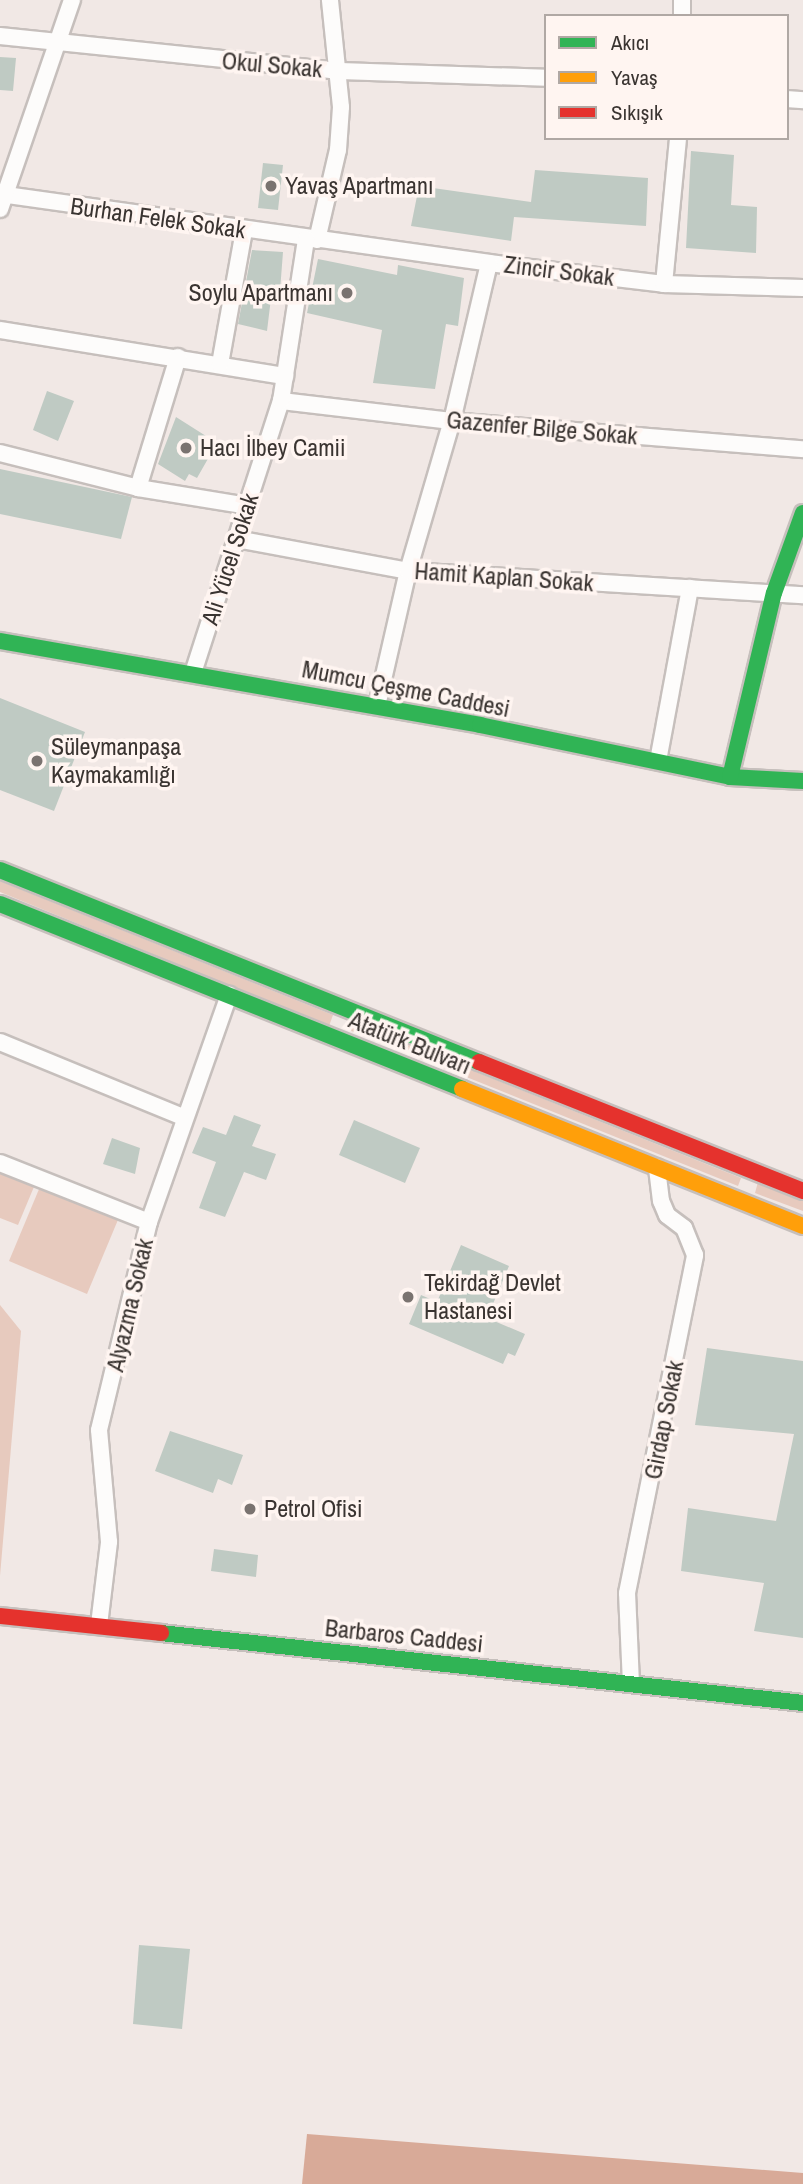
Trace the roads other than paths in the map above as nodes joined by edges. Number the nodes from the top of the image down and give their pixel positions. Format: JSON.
{"nodes":[{"id":1,"x":72,"y":0,"type":"edge"},
{"id":2,"x":330,"y":0,"type":"edge"},
{"id":3,"x":0,"y":36,"type":"edge"},
{"id":4,"x":58,"y":45,"type":"junction"},
{"id":5,"x":340,"y":71,"type":"junction"},
{"id":6,"x":544,"y":78,"type":"edge"},
{"id":7,"x":678,"y":140,"type":"edge"},
{"id":8,"x":2,"y":199,"type":"edge"},
{"id":9,"x":244,"y":231,"type":"junction"},
{"id":10,"x":311,"y":239,"type":"junction"},
{"id":11,"x":489,"y":263,"type":"junction"},
{"id":12,"x":664,"y":284,"type":"junction"},
{"id":13,"x":803,"y":288,"type":"edge"},
{"id":14,"x":0,"y":330,"type":"edge"},
{"id":15,"x":178,"y":357,"type":"junction"},
{"id":16,"x":220,"y":364,"type":"junction"},
{"id":17,"x":285,"y":376,"type":"junction"},
{"id":18,"x":281,"y":401,"type":"junction"},
{"id":19,"x":452,"y":421,"type":"junction"},
{"id":20,"x":803,"y":449,"type":"edge"},
{"id":21,"x":0,"y":453,"type":"edge"},
{"id":22,"x":138,"y":488,"type":"junction"},
{"id":23,"x":248,"y":506,"type":"junction"},
{"id":24,"x":803,"y":513,"type":"edge"},
{"id":25,"x":237,"y":540,"type":"junction"},
{"id":26,"x":408,"y":571,"type":"junction"},
{"id":27,"x":690,"y":588,"type":"junction"},
{"id":28,"x":774,"y":593,"type":"junction"},
{"id":29,"x":803,"y":595,"type":"edge"},
{"id":30,"x":0,"y":641,"type":"edge"},
{"id":31,"x":193,"y":673,"type":"junction"},
{"id":32,"x":377,"y":706,"type":"junction"},
{"id":33,"x":658,"y":761,"type":"junction"},
{"id":34,"x":730,"y":777,"type":"junction"},
{"id":35,"x":803,"y":780,"type":"edge"},
{"id":36,"x":0,"y":870,"type":"edge"},
{"id":37,"x":0,"y":904,"type":"edge"},
{"id":38,"x":229,"y":995,"type":"junction"},
{"id":39,"x":0,"y":1042,"type":"edge"},
{"id":40,"x":183,"y":1117,"type":"junction"},
{"id":41,"x":0,"y":1163,"type":"edge"},
{"id":42,"x":657,"y":1167,"type":"junction"},
{"id":43,"x":803,"y":1191,"type":"edge"},
{"id":44,"x":149,"y":1222,"type":"junction"},
{"id":45,"x":803,"y":1226,"type":"edge"},
{"id":46,"x":0,"y":1616,"type":"edge"},
{"id":47,"x":99,"y":1625,"type":"junction"},
{"id":48,"x":631,"y":1684,"type":"junction"},
{"id":49,"x":803,"y":1703,"type":"edge"}],
"edges":[{"from":1,"to":4,"type":"street"},
{"from":2,"to":5,"type":"street","name":"Ali Yücel Sokak"},
{"from":3,"to":4,"type":"street","name":"Okul Sokak"},
{"from":4,"to":5,"type":"street","name":"Okul Sokak"},
{"from":4,"to":8,"type":"street"},
{"from":5,"to":6,"type":"street","name":"Okul Sokak"},
{"from":5,"to":10,"type":"street","name":"Ali Yücel Sokak"},
{"from":7,"to":12,"type":"street"},
{"from":8,"to":9,"type":"street","name":"Burhan Felek Sokak"},
{"from":9,"to":10,"type":"street","name":"Burhan Felek Sokak"},
{"from":9,"to":16,"type":"street"},
{"from":10,"to":11,"type":"street","name":"Zincir Sokak"},
{"from":10,"to":17,"type":"street","name":"Ali Yücel Sokak"},
{"from":11,"to":12,"type":"street","name":"Zincir Sokak"},
{"from":11,"to":19,"type":"street"},
{"from":12,"to":13,"type":"street","name":"Zincir Sokak"},
{"from":14,"to":15,"type":"street"},
{"from":15,"to":16,"type":"street"},
{"from":15,"to":22,"type":"street"},
{"from":16,"to":17,"type":"street"},
{"from":17,"to":18,"type":"street","name":"Ali Yücel Sokak"},
{"from":18,"to":19,"type":"street","name":"Gazenfer Bilge Sokak"},
{"from":18,"to":23,"type":"street","name":"Ali Yücel Sokak"},
{"from":19,"to":20,"type":"street","name":"Gazenfer Bilge Sokak"},
{"from":19,"to":26,"type":"street"},
{"from":21,"to":22,"type":"street"},
{"from":22,"to":23,"type":"street"},
{"from":23,"to":25,"type":"street","name":"Ali Yücel Sokak"},
{"from":24,"to":28,"type":"street"},
{"from":25,"to":26,"type":"street","name":"Hamit Kaplan Sokak"},
{"from":25,"to":31,"type":"street","name":"Ali Yücel Sokak"},
{"from":26,"to":27,"type":"street","name":"Hamit Kaplan Sokak"},
{"from":26,"to":32,"type":"street"},
{"from":27,"to":28,"type":"street","name":"Hamit Kaplan Sokak"},
{"from":27,"to":33,"type":"street"},
{"from":28,"to":29,"type":"street","name":"Hamit Kaplan Sokak"},
{"from":28,"to":34,"type":"street"},
{"from":30,"to":31,"type":"street","name":"Mumcu Çeşme Caddesi"},
{"from":31,"to":32,"type":"street","name":"Mumcu Çeşme Caddesi"},
{"from":32,"to":33,"type":"street","name":"Mumcu Çeşme Caddesi"},
{"from":33,"to":34,"type":"street","name":"Mumcu Çeşme Caddesi"},
{"from":34,"to":35,"type":"street","name":"Mumcu Çeşme Caddesi"},
{"from":36,"to":43,"type":"street","name":"Atatürk Bulvarı"},
{"from":37,"to":38,"type":"street","name":"Atatürk Bulvarı"},
{"from":38,"to":40,"type":"street","name":"Alyazma Sokak"},
{"from":38,"to":42,"type":"street","name":"Atatürk Bulvarı"},
{"from":39,"to":40,"type":"street"},
{"from":40,"to":44,"type":"street","name":"Alyazma Sokak"},
{"from":41,"to":44,"type":"street"},
{"from":42,"to":45,"type":"street","name":"Atatürk Bulvarı"},
{"from":42,"to":48,"type":"street","name":"Girdap Sokak"},
{"from":44,"to":47,"type":"street","name":"Alyazma Sokak"},
{"from":46,"to":47,"type":"street","name":"Barbaros Caddesi"},
{"from":47,"to":48,"type":"street","name":"Barbaros Caddesi"},
{"from":48,"to":49,"type":"street","name":"Barbaros Caddesi"}]}
